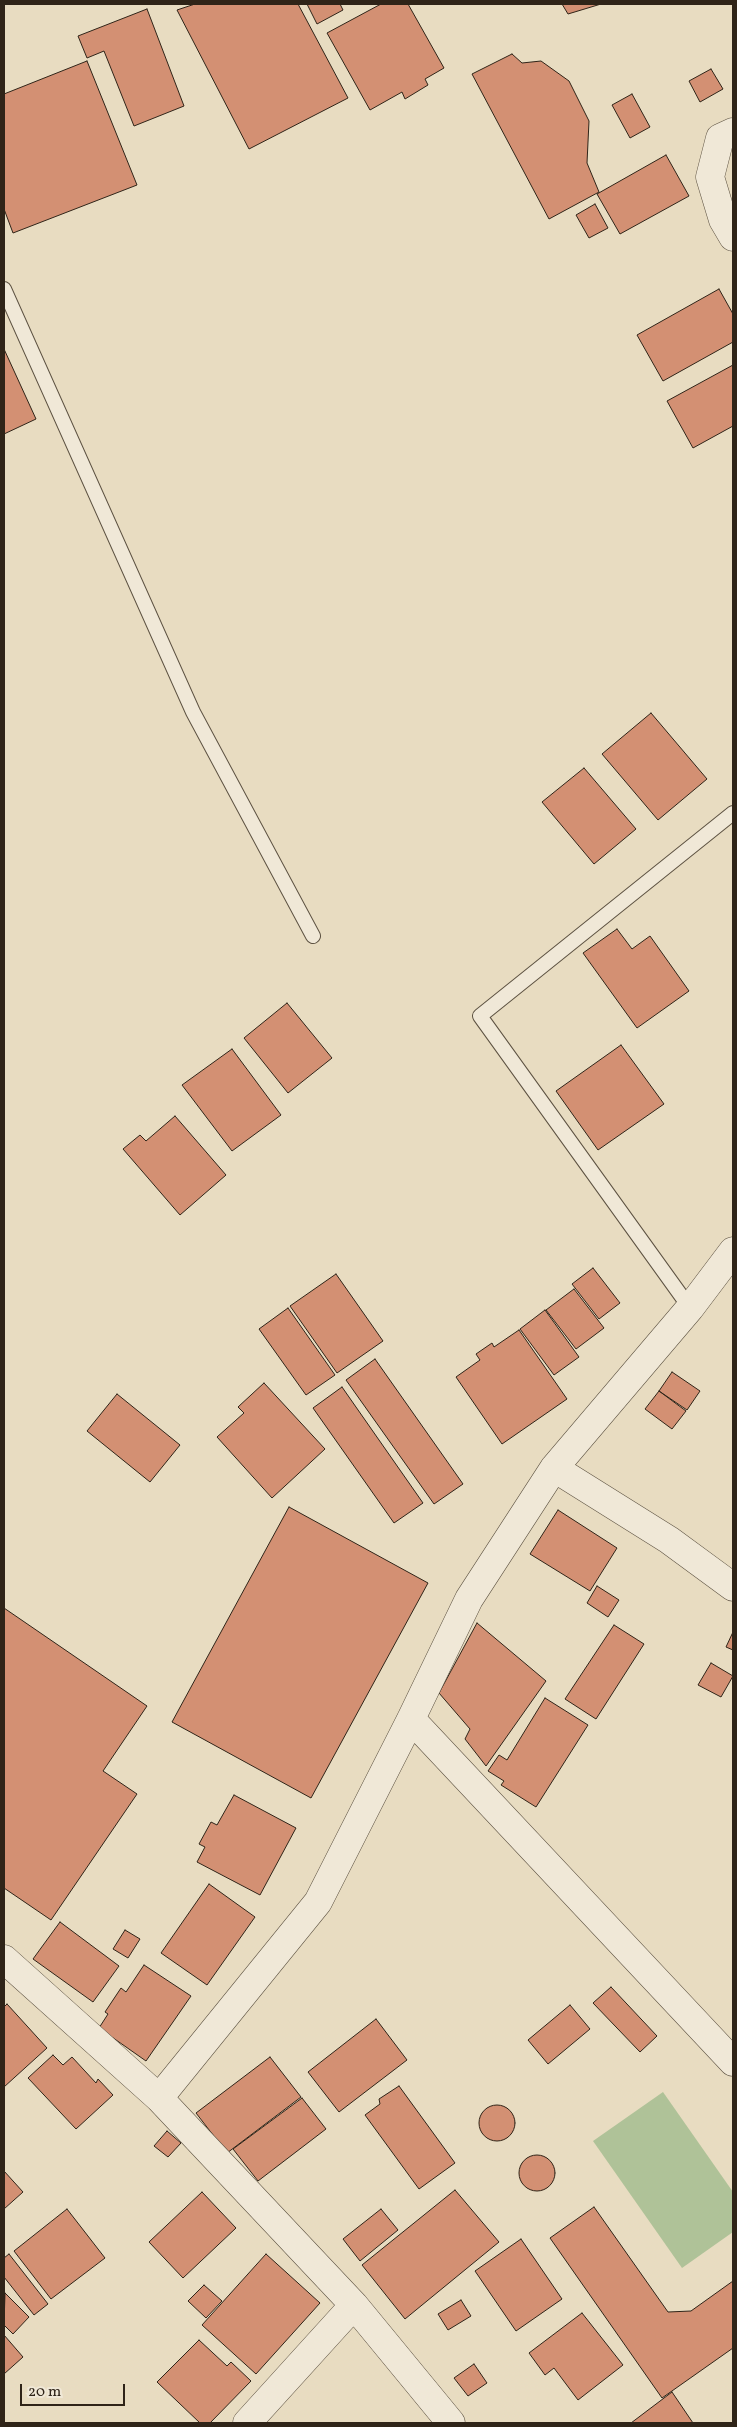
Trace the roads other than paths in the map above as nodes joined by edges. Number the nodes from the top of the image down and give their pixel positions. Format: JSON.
{"nodes":[{"id":1,"x":733,"y":132,"type":"edge"},
{"id":2,"x":733,"y":237,"type":"edge"},
{"id":3,"x":4,"y":289,"type":"edge"},
{"id":4,"x":733,"y":813,"type":"edge"},
{"id":5,"x":313,"y":936,"type":"dead end"},
{"id":6,"x":733,"y":1251,"type":"edge"},
{"id":7,"x":690,"y":1308,"type":"junction"},
{"id":8,"x":554,"y":1468,"type":"junction"},
{"id":9,"x":733,"y":1587,"type":"edge"},
{"id":10,"x":411,"y":1719,"type":"junction"},
{"id":11,"x":4,"y":1958,"type":"edge"},
{"id":12,"x":733,"y":2062,"type":"edge"},
{"id":13,"x":159,"y":2098,"type":"junction"},
{"id":14,"x":354,"y":2305,"type":"junction"},
{"id":15,"x":247,"y":2423,"type":"edge"},
{"id":16,"x":451,"y":2423,"type":"edge"}],
"edges":[{"from":1,"to":2,"type":"street"},
{"from":3,"to":5,"type":"lane"},
{"from":4,"to":7,"type":"lane"},
{"from":6,"to":7,"type":"street"},
{"from":7,"to":8,"type":"street"},
{"from":8,"to":9,"type":"street"},
{"from":8,"to":10,"type":"street"},
{"from":10,"to":12,"type":"street"},
{"from":10,"to":13,"type":"street"},
{"from":11,"to":13,"type":"street"},
{"from":13,"to":14,"type":"street"},
{"from":14,"to":15,"type":"street"},
{"from":14,"to":16,"type":"street"}]}
